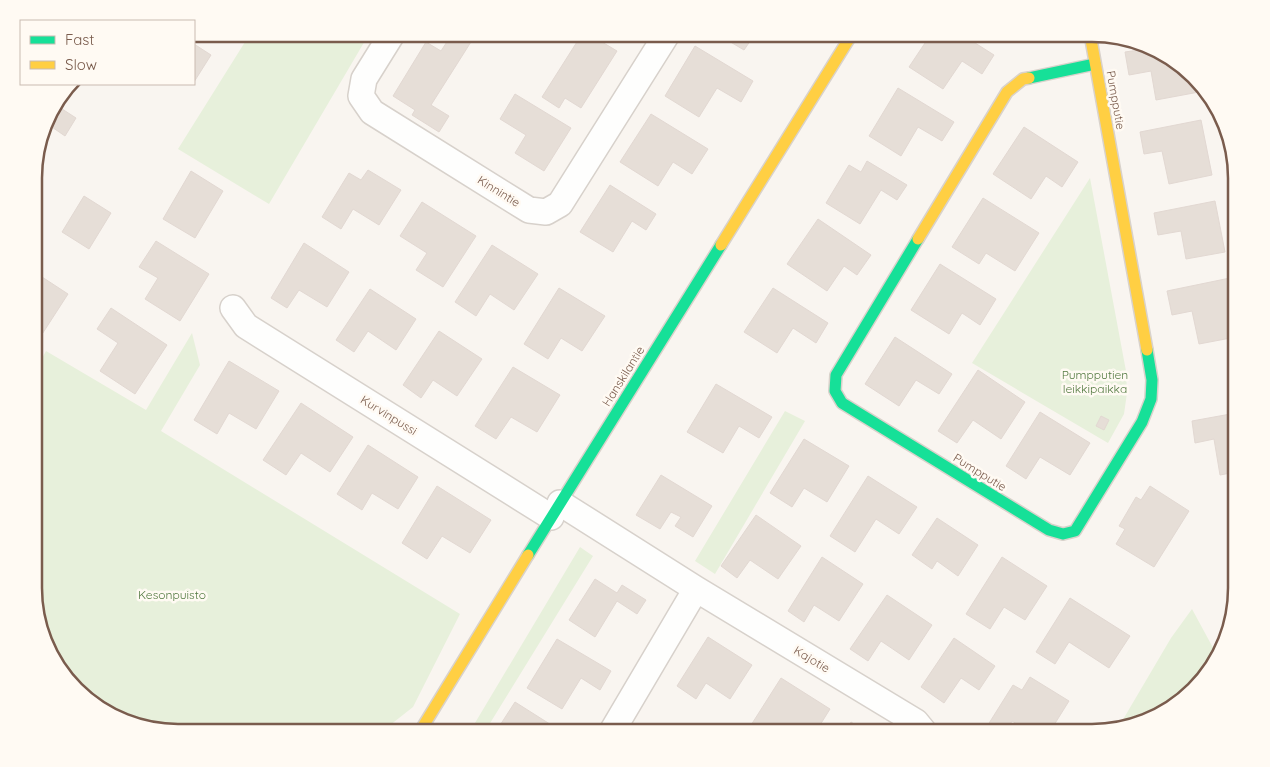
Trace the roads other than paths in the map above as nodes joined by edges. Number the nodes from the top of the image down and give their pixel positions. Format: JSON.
{"nodes":[{"id":1,"x":387,"y":42,"type":"edge"},
{"id":2,"x":662,"y":42,"type":"edge"},
{"id":3,"x":847,"y":42,"type":"edge"},
{"id":4,"x":1092,"y":42,"type":"edge"},
{"id":5,"x":1096,"y":64,"type":"junction"},
{"id":6,"x":233,"y":308,"type":"dead end"},
{"id":7,"x":556,"y":510,"type":"junction"},
{"id":8,"x":696,"y":589,"type":"junction"},
{"id":9,"x":425,"y":724,"type":"edge"},
{"id":10,"x":616,"y":724,"type":"edge"},
{"id":11,"x":917,"y":724,"type":"edge"}],
"edges":[{"from":1,"to":2,"type":"street","name":"Kinnintie"},
{"from":3,"to":7,"type":"street","name":"Hanskilantie"},
{"from":4,"to":5,"type":"street","name":"Pumpputie"},
{"from":5,"to":5,"type":"street","name":"Pumpputie"},
{"from":6,"to":7,"type":"street","name":"Kurvinpussi"},
{"from":7,"to":8,"type":"street","name":"Kajotie"},
{"from":7,"to":9,"type":"street","name":"Hanskilantie"},
{"from":8,"to":10,"type":"street"},
{"from":8,"to":11,"type":"street","name":"Kajotie"}]}
